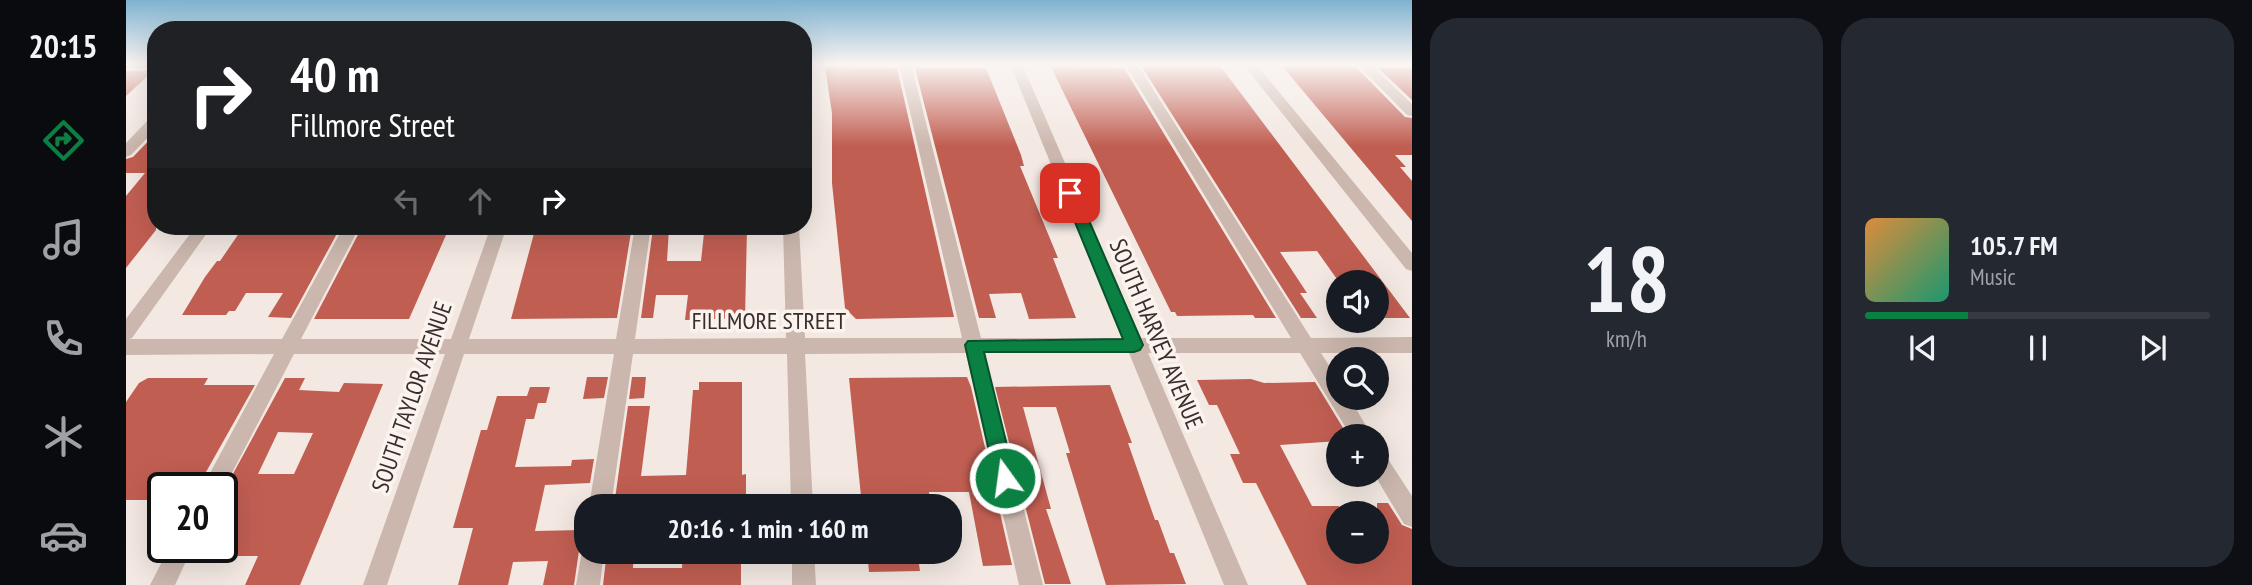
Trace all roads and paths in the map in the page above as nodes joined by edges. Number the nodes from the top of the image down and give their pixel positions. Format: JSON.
{"nodes":[{"id":1,"x":912,"y":91,"type":"edge"},
{"id":2,"x":1027,"y":91,"type":"edge"},
{"id":3,"x":1148,"y":91,"type":"edge"},
{"id":4,"x":1271,"y":91,"type":"edge"},
{"id":5,"x":1391,"y":91,"type":"edge"},
{"id":6,"x":1412,"y":112,"type":"edge"},
{"id":7,"x":147,"y":130,"type":"edge"},
{"id":8,"x":126,"y":152,"type":"edge"},
{"id":9,"x":197,"y":235,"type":"edge"},
{"id":10,"x":347,"y":235,"type":"edge"},
{"id":11,"x":496,"y":235,"type":"edge"},
{"id":12,"x":642,"y":235,"type":"edge"},
{"id":13,"x":791,"y":235,"type":"edge"},
{"id":14,"x":1412,"y":265,"type":"edge"},
{"id":15,"x":126,"y":333,"type":"edge"},
{"id":16,"x":974,"y":345,"type":"junction"},
{"id":17,"x":1134,"y":345,"type":"junction"},
{"id":18,"x":1306,"y":345,"type":"junction"},
{"id":19,"x":1412,"y":345,"type":"edge"},
{"id":20,"x":457,"y":346,"type":"junction"},
{"id":21,"x":625,"y":346,"type":"junction"},
{"id":22,"x":796,"y":346,"type":"junction"},
{"id":23,"x":126,"y":347,"type":"edge"},
{"id":24,"x":288,"y":347,"type":"junction"},
{"id":25,"x":1355,"y":424,"type":"edge"},
{"id":26,"x":222,"y":472,"type":"edge"},
{"id":27,"x":1389,"y":479,"type":"edge"},
{"id":28,"x":602,"y":494,"type":"edge"},
{"id":29,"x":802,"y":494,"type":"edge"},
{"id":30,"x":1412,"y":516,"type":"edge"},
{"id":31,"x":173,"y":563,"type":"edge"},
{"id":32,"x":591,"y":564,"type":"edge"},
{"id":33,"x":803,"y":564,"type":"edge"},
{"id":34,"x":162,"y":585,"type":"edge"},
{"id":35,"x":375,"y":585,"type":"edge"},
{"id":36,"x":588,"y":585,"type":"edge"},
{"id":37,"x":804,"y":585,"type":"edge"},
{"id":38,"x":1031,"y":585,"type":"edge"},
{"id":39,"x":1236,"y":585,"type":"edge"}],
"edges":[{"from":1,"to":16,"type":"street"},
{"from":2,"to":17,"type":"street","name":"SOUTH HARVEY AVENUE"},
{"from":3,"to":18,"type":"street"},
{"from":4,"to":14,"type":"street"},
{"from":5,"to":6,"type":"street"},
{"from":7,"to":8,"type":"street"},
{"from":9,"to":15,"type":"street"},
{"from":10,"to":24,"type":"street"},
{"from":11,"to":20,"type":"street","name":"SOUTH TAYLOR AVENUE"},
{"from":12,"to":21,"type":"street"},
{"from":13,"to":22,"type":"street"},
{"from":16,"to":17,"type":"street","name":"FILLMORE STREET"},
{"from":16,"to":22,"type":"street","name":"FILLMORE STREET"},
{"from":16,"to":38,"type":"street"},
{"from":17,"to":18,"type":"street","name":"FILLMORE STREET"},
{"from":17,"to":39,"type":"street","name":"SOUTH HARVEY AVENUE"},
{"from":18,"to":19,"type":"street","name":"FILLMORE STREET"},
{"from":18,"to":25,"type":"street"},
{"from":20,"to":21,"type":"street","name":"FILLMORE STREET"},
{"from":20,"to":24,"type":"street","name":"FILLMORE STREET"},
{"from":20,"to":35,"type":"street","name":"SOUTH TAYLOR AVENUE"},
{"from":21,"to":22,"type":"street","name":"FILLMORE STREET"},
{"from":21,"to":28,"type":"street"},
{"from":22,"to":29,"type":"street"},
{"from":23,"to":24,"type":"street","name":"FILLMORE STREET"},
{"from":24,"to":26,"type":"street"},
{"from":27,"to":30,"type":"street"},
{"from":31,"to":34,"type":"street"},
{"from":32,"to":36,"type":"street"},
{"from":33,"to":37,"type":"street"}]}
